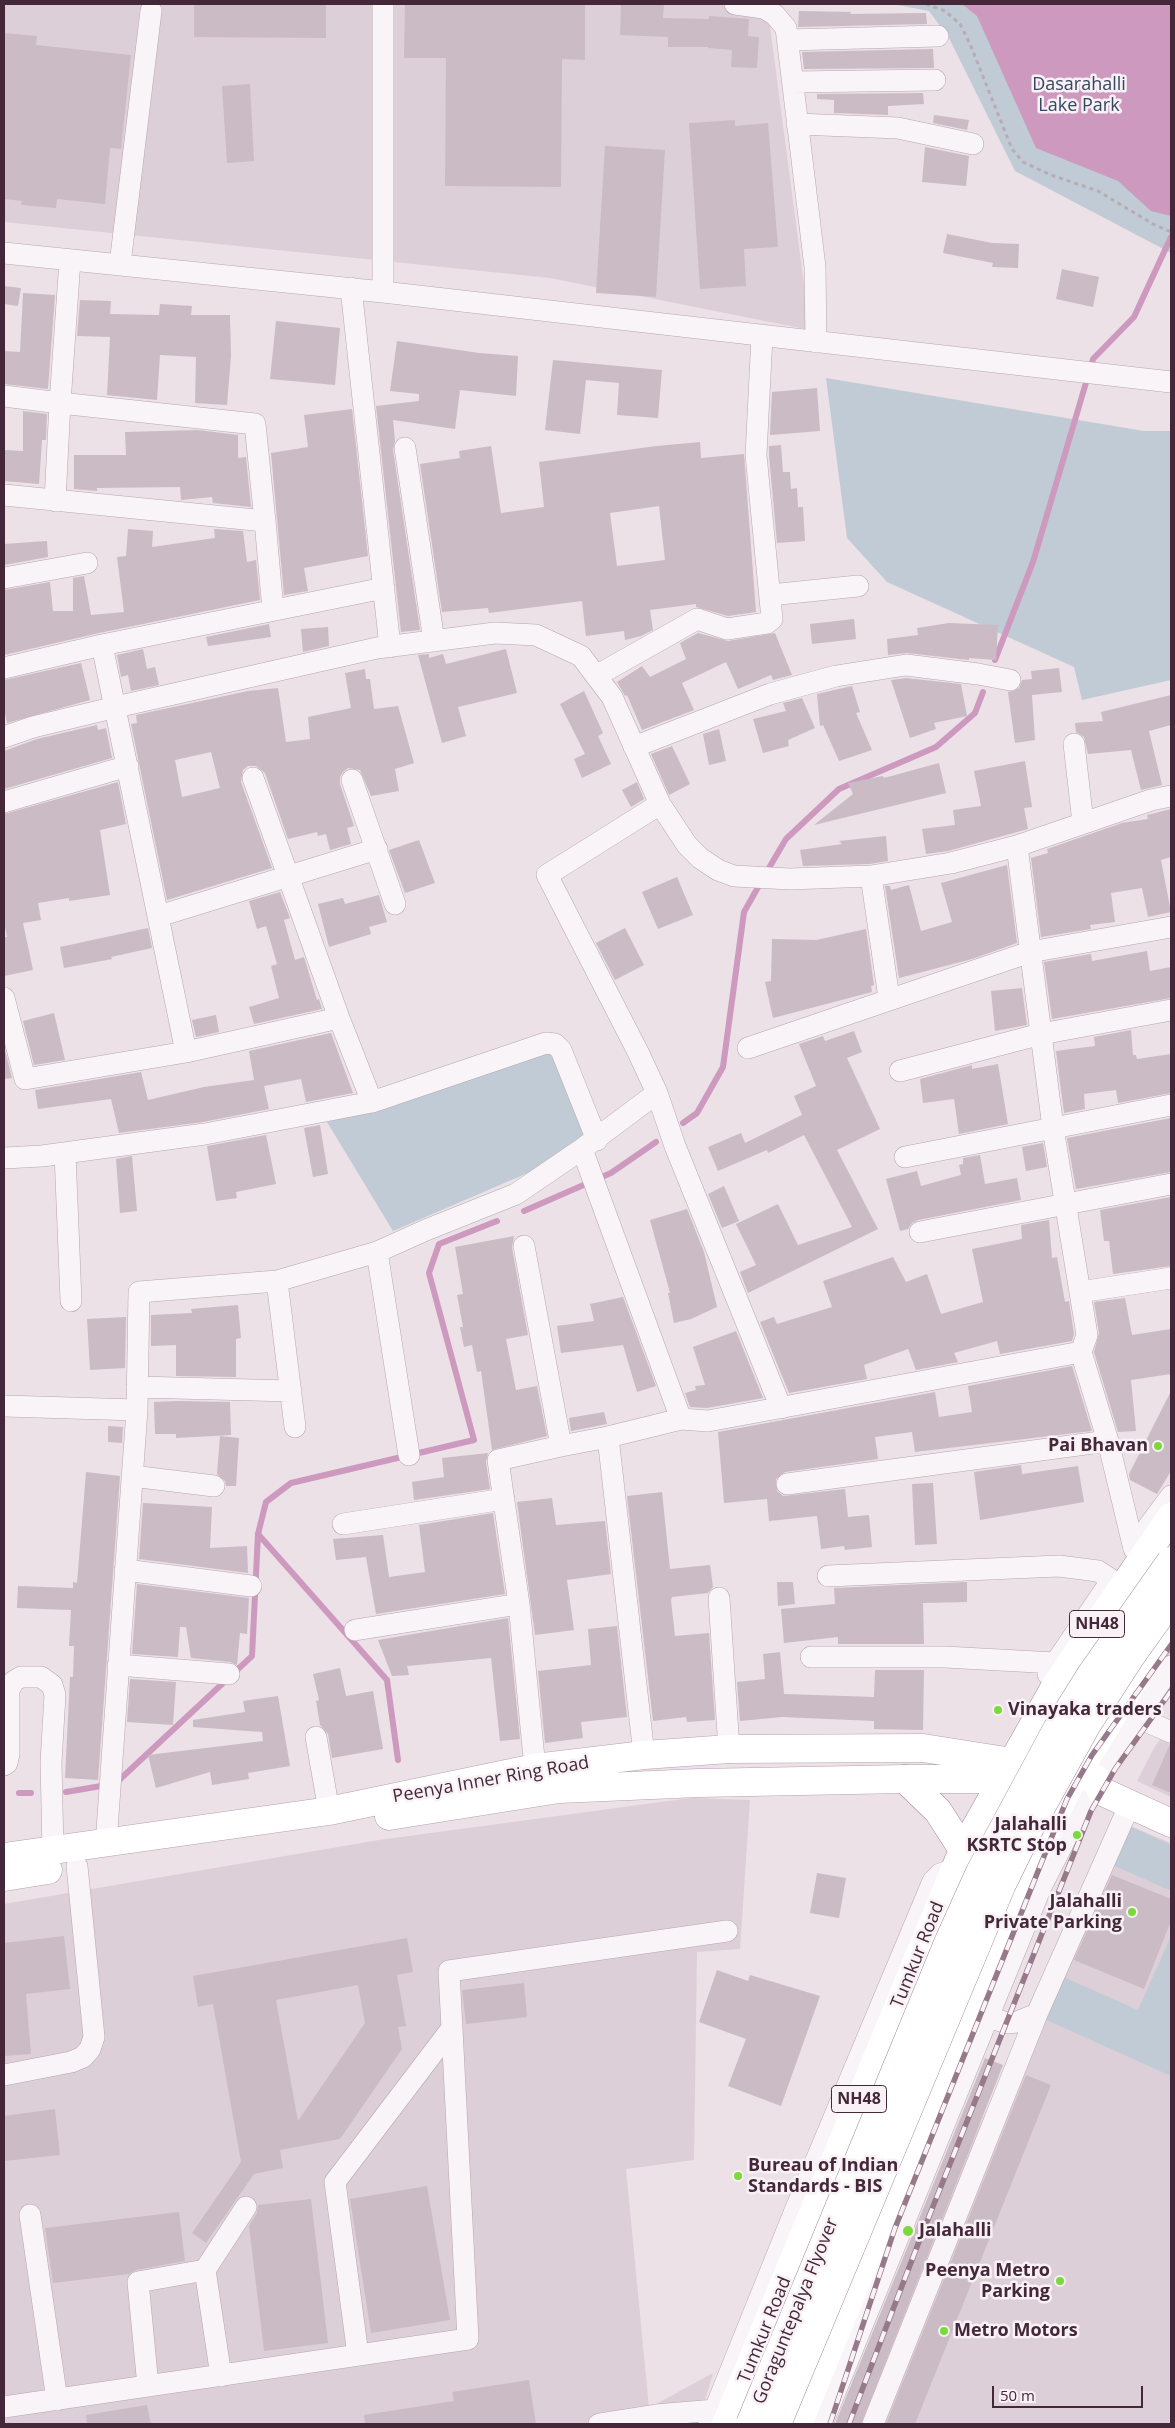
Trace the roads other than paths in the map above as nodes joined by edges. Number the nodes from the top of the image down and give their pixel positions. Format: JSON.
{"nodes":[{"id":1,"x":383,"y":4,"type":"edge"},
{"id":2,"x":736,"y":4,"type":"edge"},
{"id":3,"x":151,"y":11,"type":"dead end"},
{"id":4,"x":938,"y":36,"type":"dead end"},
{"id":5,"x":788,"y":40,"type":"junction"},
{"id":6,"x":935,"y":80,"type":"dead end"},
{"id":7,"x":793,"y":82,"type":"junction"},
{"id":8,"x":797,"y":124,"type":"junction"},
{"id":9,"x":973,"y":144,"type":"dead end"},
{"id":10,"x":4,"y":253,"type":"edge"},
{"id":11,"x":70,"y":260,"type":"junction"},
{"id":12,"x":120,"y":264,"type":"junction"},
{"id":13,"x":351,"y":288,"type":"junction"},
{"id":14,"x":383,"y":292,"type":"junction"},
{"id":15,"x":762,"y":336,"type":"junction"},
{"id":16,"x":816,"y":342,"type":"junction"},
{"id":17,"x":1171,"y":382,"type":"edge"},
{"id":18,"x":4,"y":396,"type":"edge"},
{"id":19,"x":60,"y":403,"type":"junction"},
{"id":20,"x":404,"y":448,"type":"dead end"},
{"id":21,"x":4,"y":495,"type":"edge"},
{"id":22,"x":55,"y":500,"type":"junction"},
{"id":23,"x":265,"y":521,"type":"junction"},
{"id":24,"x":87,"y":563,"type":"dead end"},
{"id":25,"x":4,"y":578,"type":"edge"},
{"id":26,"x":858,"y":586,"type":"dead end"},
{"id":27,"x":384,"y":588,"type":"junction"},
{"id":28,"x":770,"y":594,"type":"junction"},
{"id":29,"x":273,"y":610,"type":"junction"},
{"id":30,"x":434,"y":641,"type":"junction"},
{"id":31,"x":102,"y":645,"type":"junction"},
{"id":32,"x":390,"y":646,"type":"junction"},
{"id":33,"x":4,"y":668,"type":"edge"},
{"id":34,"x":596,"y":676,"type":"junction"},
{"id":35,"x":1010,"y":680,"type":"dead end"},
{"id":36,"x":116,"y":707,"type":"junction"},
{"id":37,"x":4,"y":737,"type":"edge"},
{"id":38,"x":1074,"y":744,"type":"dead end"},
{"id":39,"x":634,"y":747,"type":"junction"},
{"id":40,"x":128,"y":766,"type":"junction"},
{"id":41,"x":253,"y":778,"type":"dead end"},
{"id":42,"x":352,"y":780,"type":"dead end"},
{"id":43,"x":1171,"y":796,"type":"edge"},
{"id":44,"x":4,"y":802,"type":"edge"},
{"id":45,"x":660,"y":804,"type":"junction"},
{"id":46,"x":1083,"y":823,"type":"junction"},
{"id":47,"x":1016,"y":846,"type":"junction"},
{"id":48,"x":377,"y":849,"type":"junction"},
{"id":49,"x":871,"y":876,"type":"junction"},
{"id":50,"x":290,"y":878,"type":"junction"},
{"id":51,"x":395,"y":904,"type":"dead end"},
{"id":52,"x":159,"y":916,"type":"junction"},
{"id":53,"x":1171,"y":927,"type":"edge"},
{"id":54,"x":1030,"y":952,"type":"junction"},
{"id":55,"x":4,"y":998,"type":"edge"},
{"id":56,"x":889,"y":998,"type":"junction"},
{"id":57,"x":1171,"y":1010,"type":"edge"},
{"id":58,"x":339,"y":1018,"type":"junction"},
{"id":59,"x":1041,"y":1034,"type":"junction"},
{"id":60,"x":748,"y":1048,"type":"dead end"},
{"id":61,"x":186,"y":1052,"type":"junction"},
{"id":62,"x":900,"y":1071,"type":"dead end"},
{"id":63,"x":657,"y":1093,"type":"junction"},
{"id":64,"x":372,"y":1102,"type":"junction"},
{"id":65,"x":1171,"y":1105,"type":"edge"},
{"id":66,"x":1054,"y":1128,"type":"junction"},
{"id":67,"x":590,"y":1144,"type":"junction"},
{"id":68,"x":65,"y":1153,"type":"junction"},
{"id":69,"x":906,"y":1157,"type":"dead end"},
{"id":70,"x":4,"y":1158,"type":"edge"},
{"id":71,"x":1171,"y":1184,"type":"edge"},
{"id":72,"x":1065,"y":1205,"type":"junction"},
{"id":73,"x":920,"y":1232,"type":"dead end"},
{"id":74,"x":524,"y":1246,"type":"dead end"},
{"id":75,"x":377,"y":1252,"type":"junction"},
{"id":76,"x":1171,"y":1278,"type":"edge"},
{"id":77,"x":277,"y":1281,"type":"junction"},
{"id":78,"x":1080,"y":1292,"type":"junction"},
{"id":79,"x":71,"y":1301,"type":"dead end"},
{"id":80,"x":1081,"y":1352,"type":"junction"},
{"id":81,"x":137,"y":1387,"type":"junction"},
{"id":82,"x":291,"y":1391,"type":"junction"},
{"id":83,"x":4,"y":1406,"type":"edge"},
{"id":84,"x":780,"y":1408,"type":"junction"},
{"id":85,"x":137,"y":1410,"type":"junction"},
{"id":86,"x":681,"y":1419,"type":"junction"},
{"id":87,"x":295,"y":1427,"type":"dead end"},
{"id":88,"x":608,"y":1437,"type":"junction"},
{"id":89,"x":1108,"y":1441,"type":"junction"},
{"id":90,"x":561,"y":1446,"type":"junction"},
{"id":91,"x":409,"y":1455,"type":"dead end"},
{"id":92,"x":132,"y":1476,"type":"junction"},
{"id":93,"x":787,"y":1484,"type":"dead end"},
{"id":94,"x":214,"y":1486,"type":"dead end"},
{"id":95,"x":1171,"y":1496,"type":"edge"},
{"id":96,"x":504,"y":1499,"type":"junction"},
{"id":97,"x":1171,"y":1517,"type":"edge"},
{"id":98,"x":343,"y":1524,"type":"dead end"},
{"id":99,"x":1134,"y":1549,"type":"junction"},
{"id":100,"x":1171,"y":1560,"type":"edge"},
{"id":101,"x":125,"y":1570,"type":"junction"},
{"id":102,"x":828,"y":1576,"type":"dead end"},
{"id":103,"x":1112,"y":1580,"type":"junction"},
{"id":104,"x":251,"y":1586,"type":"dead end"},
{"id":105,"x":719,"y":1598,"type":"dead end"},
{"id":106,"x":1171,"y":1600,"type":"edge"},
{"id":107,"x":519,"y":1604,"type":"junction"},
{"id":108,"x":1171,"y":1626,"type":"edge"},
{"id":109,"x":355,"y":1630,"type":"dead end"},
{"id":110,"x":810,"y":1657,"type":"dead end"},
{"id":111,"x":1055,"y":1663,"type":"junction"},
{"id":112,"x":118,"y":1665,"type":"junction"},
{"id":113,"x":1171,"y":1666,"type":"edge"},
{"id":114,"x":229,"y":1674,"type":"dead end"},
{"id":115,"x":1136,"y":1717,"type":"junction"},
{"id":116,"x":1171,"y":1732,"type":"edge"},
{"id":117,"x":1028,"y":1735,"type":"junction"},
{"id":118,"x":316,"y":1737,"type":"dead end"},
{"id":119,"x":729,"y":1749,"type":"junction"},
{"id":120,"x":644,"y":1756,"type":"junction"},
{"id":121,"x":4,"y":1765,"type":"edge"},
{"id":122,"x":535,"y":1768,"type":"junction"},
{"id":123,"x":1007,"y":1770,"type":"junction"},
{"id":124,"x":905,"y":1779,"type":"junction"},
{"id":125,"x":1086,"y":1785,"type":"junction"},
{"id":126,"x":1130,"y":1804,"type":"junction"},
{"id":127,"x":328,"y":1811,"type":"junction"},
{"id":128,"x":1171,"y":1824,"type":"edge"},
{"id":129,"x":106,"y":1844,"type":"junction"},
{"id":130,"x":53,"y":1851,"type":"junction"},
{"id":131,"x":4,"y":1857,"type":"edge"},
{"id":132,"x":959,"y":1859,"type":"junction"},
{"id":133,"x":77,"y":1866,"type":"junction"},
{"id":134,"x":4,"y":1877,"type":"edge"},
{"id":135,"x":727,"y":1931,"type":"dead end"},
{"id":136,"x":1037,"y":2014,"type":"junction"},
{"id":137,"x":988,"y":2016,"type":"junction"},
{"id":138,"x":452,"y":2028,"type":"junction"},
{"id":139,"x":4,"y":2075,"type":"edge"},
{"id":140,"x":246,"y":2207,"type":"dead end"},
{"id":141,"x":30,"y":2215,"type":"dead end"},
{"id":142,"x":206,"y":2270,"type":"junction"},
{"id":143,"x":358,"y":2355,"type":"junction"},
{"id":144,"x":221,"y":2376,"type":"junction"},
{"id":145,"x":148,"y":2386,"type":"junction"},
{"id":146,"x":57,"y":2400,"type":"junction"},
{"id":147,"x":4,"y":2408,"type":"edge"},
{"id":148,"x":716,"y":2419,"type":"edge"},
{"id":149,"x":655,"y":2420,"type":"edge"},
{"id":150,"x":599,"y":2424,"type":"edge"},
{"id":151,"x":750,"y":2424,"type":"edge"},
{"id":152,"x":777,"y":2424,"type":"edge"},
{"id":153,"x":798,"y":2424,"type":"edge"},
{"id":154,"x":822,"y":2424,"type":"edge"},
{"id":155,"x":872,"y":2424,"type":"edge"}],
"edges":[{"from":1,"to":14,"type":"street"},
{"from":2,"to":5,"type":"street"},
{"from":3,"to":12,"type":"street"},
{"from":4,"to":5,"type":"street"},
{"from":5,"to":7,"type":"street"},
{"from":6,"to":7,"type":"street"},
{"from":7,"to":8,"type":"street"},
{"from":8,"to":9,"type":"street"},
{"from":8,"to":16,"type":"street"},
{"from":10,"to":11,"type":"street"},
{"from":11,"to":12,"type":"street"},
{"from":11,"to":19,"type":"street"},
{"from":12,"to":13,"type":"street"},
{"from":13,"to":14,"type":"street"},
{"from":13,"to":27,"type":"street"},
{"from":14,"to":15,"type":"street"},
{"from":15,"to":16,"type":"street"},
{"from":15,"to":28,"type":"street"},
{"from":16,"to":17,"type":"street"},
{"from":18,"to":19,"type":"street"},
{"from":19,"to":22,"type":"street"},
{"from":19,"to":23,"type":"street"},
{"from":20,"to":30,"type":"street"},
{"from":21,"to":22,"type":"street"},
{"from":22,"to":23,"type":"street"},
{"from":23,"to":29,"type":"street"},
{"from":24,"to":25,"type":"street"},
{"from":26,"to":28,"type":"street"},
{"from":27,"to":29,"type":"street"},
{"from":27,"to":32,"type":"street"},
{"from":28,"to":34,"type":"street"},
{"from":29,"to":31,"type":"street"},
{"from":30,"to":32,"type":"street"},
{"from":30,"to":34,"type":"street"},
{"from":31,"to":33,"type":"street"},
{"from":31,"to":36,"type":"street"},
{"from":32,"to":36,"type":"street"},
{"from":34,"to":39,"type":"street"},
{"from":35,"to":39,"type":"street"},
{"from":36,"to":37,"type":"street"},
{"from":36,"to":40,"type":"street"},
{"from":38,"to":46,"type":"street"},
{"from":39,"to":45,"type":"street"},
{"from":40,"to":44,"type":"street"},
{"from":40,"to":52,"type":"street"},
{"from":41,"to":50,"type":"street"},
{"from":42,"to":48,"type":"street"},
{"from":43,"to":46,"type":"street"},
{"from":45,"to":49,"type":"street"},
{"from":45,"to":63,"type":"street"},
{"from":46,"to":47,"type":"street"},
{"from":47,"to":49,"type":"street"},
{"from":47,"to":54,"type":"street"},
{"from":48,"to":50,"type":"street"},
{"from":48,"to":51,"type":"street"},
{"from":49,"to":56,"type":"street"},
{"from":50,"to":52,"type":"street"},
{"from":50,"to":58,"type":"street"},
{"from":52,"to":61,"type":"street"},
{"from":53,"to":54,"type":"street"},
{"from":54,"to":56,"type":"street"},
{"from":54,"to":59,"type":"street"},
{"from":55,"to":61,"type":"street"},
{"from":56,"to":60,"type":"street"},
{"from":57,"to":59,"type":"street"},
{"from":58,"to":61,"type":"street"},
{"from":58,"to":64,"type":"street"},
{"from":59,"to":62,"type":"street"},
{"from":59,"to":66,"type":"street"},
{"from":63,"to":67,"type":"street"},
{"from":63,"to":84,"type":"street"},
{"from":64,"to":67,"type":"street"},
{"from":64,"to":68,"type":"street"},
{"from":65,"to":66,"type":"street"},
{"from":66,"to":69,"type":"street"},
{"from":66,"to":72,"type":"street"},
{"from":67,"to":75,"type":"street"},
{"from":67,"to":86,"type":"street"},
{"from":68,"to":70,"type":"street"},
{"from":68,"to":79,"type":"street"},
{"from":71,"to":72,"type":"street"},
{"from":72,"to":73,"type":"street"},
{"from":72,"to":78,"type":"street"},
{"from":74,"to":90,"type":"street"},
{"from":75,"to":77,"type":"street"},
{"from":75,"to":91,"type":"street"},
{"from":76,"to":78,"type":"street"},
{"from":77,"to":81,"type":"street"},
{"from":77,"to":82,"type":"street"},
{"from":78,"to":80,"type":"street"},
{"from":80,"to":84,"type":"street"},
{"from":80,"to":89,"type":"street"},
{"from":81,"to":82,"type":"street"},
{"from":81,"to":85,"type":"street"},
{"from":82,"to":87,"type":"street"},
{"from":83,"to":85,"type":"street"},
{"from":84,"to":86,"type":"street"},
{"from":85,"to":92,"type":"street"},
{"from":86,"to":88,"type":"street"},
{"from":88,"to":90,"type":"street"},
{"from":88,"to":120,"type":"street"},
{"from":89,"to":93,"type":"street"},
{"from":89,"to":99,"type":"street"},
{"from":90,"to":96,"type":"street"},
{"from":92,"to":94,"type":"street"},
{"from":92,"to":101,"type":"street"},
{"from":95,"to":99,"type":"street"},
{"from":96,"to":98,"type":"street"},
{"from":96,"to":107,"type":"street"},
{"from":97,"to":117,"type":"main road","name":"Tumkur Road","number":"NH48"},
{"from":99,"to":103,"type":"street"},
{"from":100,"to":151,"type":"main road","name":"Goraguntepalya Flyover","bridge":true},
{"from":101,"to":104,"type":"street"},
{"from":101,"to":112,"type":"street"},
{"from":102,"to":103,"type":"street"},
{"from":103,"to":111,"type":"street"},
{"from":105,"to":119,"type":"street"},
{"from":106,"to":152,"type":"main road","name":"Goraguntepalya Flyover","bridge":true},
{"from":107,"to":109,"type":"street"},
{"from":107,"to":122,"type":"street"},
{"from":108,"to":125,"type":"main road"},
{"from":110,"to":111,"type":"street"},
{"from":111,"to":117,"type":"street"},
{"from":112,"to":114,"type":"street"},
{"from":112,"to":129,"type":"street"},
{"from":113,"to":115,"type":"street"},
{"from":115,"to":116,"type":"street"},
{"from":115,"to":125,"type":"street"},
{"from":117,"to":123,"type":"main road","name":"Tumkur Road","number":"NH48"},
{"from":118,"to":127,"type":"street"},
{"from":119,"to":120,"type":"main road","name":"Peenya Inner Ring Road"},
{"from":119,"to":123,"type":"main road","name":"Peenya Inner Ring Road"},
{"from":120,"to":122,"type":"main road","name":"Peenya Inner Ring Road"},
{"from":121,"to":130,"type":"street"},
{"from":122,"to":127,"type":"main road","name":"Peenya Inner Ring Road"},
{"from":123,"to":124,"type":"main road","name":"Peenya Inner Ring Road"},
{"from":123,"to":125,"type":"main road"},
{"from":123,"to":132,"type":"main road","name":"Tumkur Road","number":"NH48"},
{"from":124,"to":132,"type":"main road"},
{"from":124,"to":133,"type":"main road","name":"Peenya Inner Ring Road"},
{"from":125,"to":126,"type":"main road"},
{"from":125,"to":137,"type":"street"},
{"from":125,"to":153,"type":"main road"},
{"from":126,"to":128,"type":"main road"},
{"from":126,"to":136,"type":"street"},
{"from":127,"to":129,"type":"main road","name":"Peenya Inner Ring Road"},
{"from":129,"to":130,"type":"main road","name":"Peenya Inner Ring Road"},
{"from":130,"to":131,"type":"main road","name":"Peenya Inner Ring Road"},
{"from":132,"to":148,"type":"main road","name":"Tumkur Road","number":"NH48"},
{"from":133,"to":134,"type":"main road","name":"Peenya Inner Ring Road"},
{"from":133,"to":139,"type":"street"},
{"from":135,"to":138,"type":"street"},
{"from":136,"to":137,"type":"street"},
{"from":136,"to":155,"type":"street"},
{"from":137,"to":154,"type":"street"},
{"from":138,"to":143,"type":"street"},
{"from":138,"to":143,"type":"street"},
{"from":140,"to":142,"type":"street"},
{"from":141,"to":146,"type":"street"},
{"from":142,"to":144,"type":"street"},
{"from":142,"to":145,"type":"street"},
{"from":143,"to":144,"type":"street"},
{"from":144,"to":145,"type":"street"},
{"from":145,"to":146,"type":"street"},
{"from":146,"to":147,"type":"street"},
{"from":148,"to":149,"type":"street"},
{"from":149,"to":150,"type":"street"}]}
